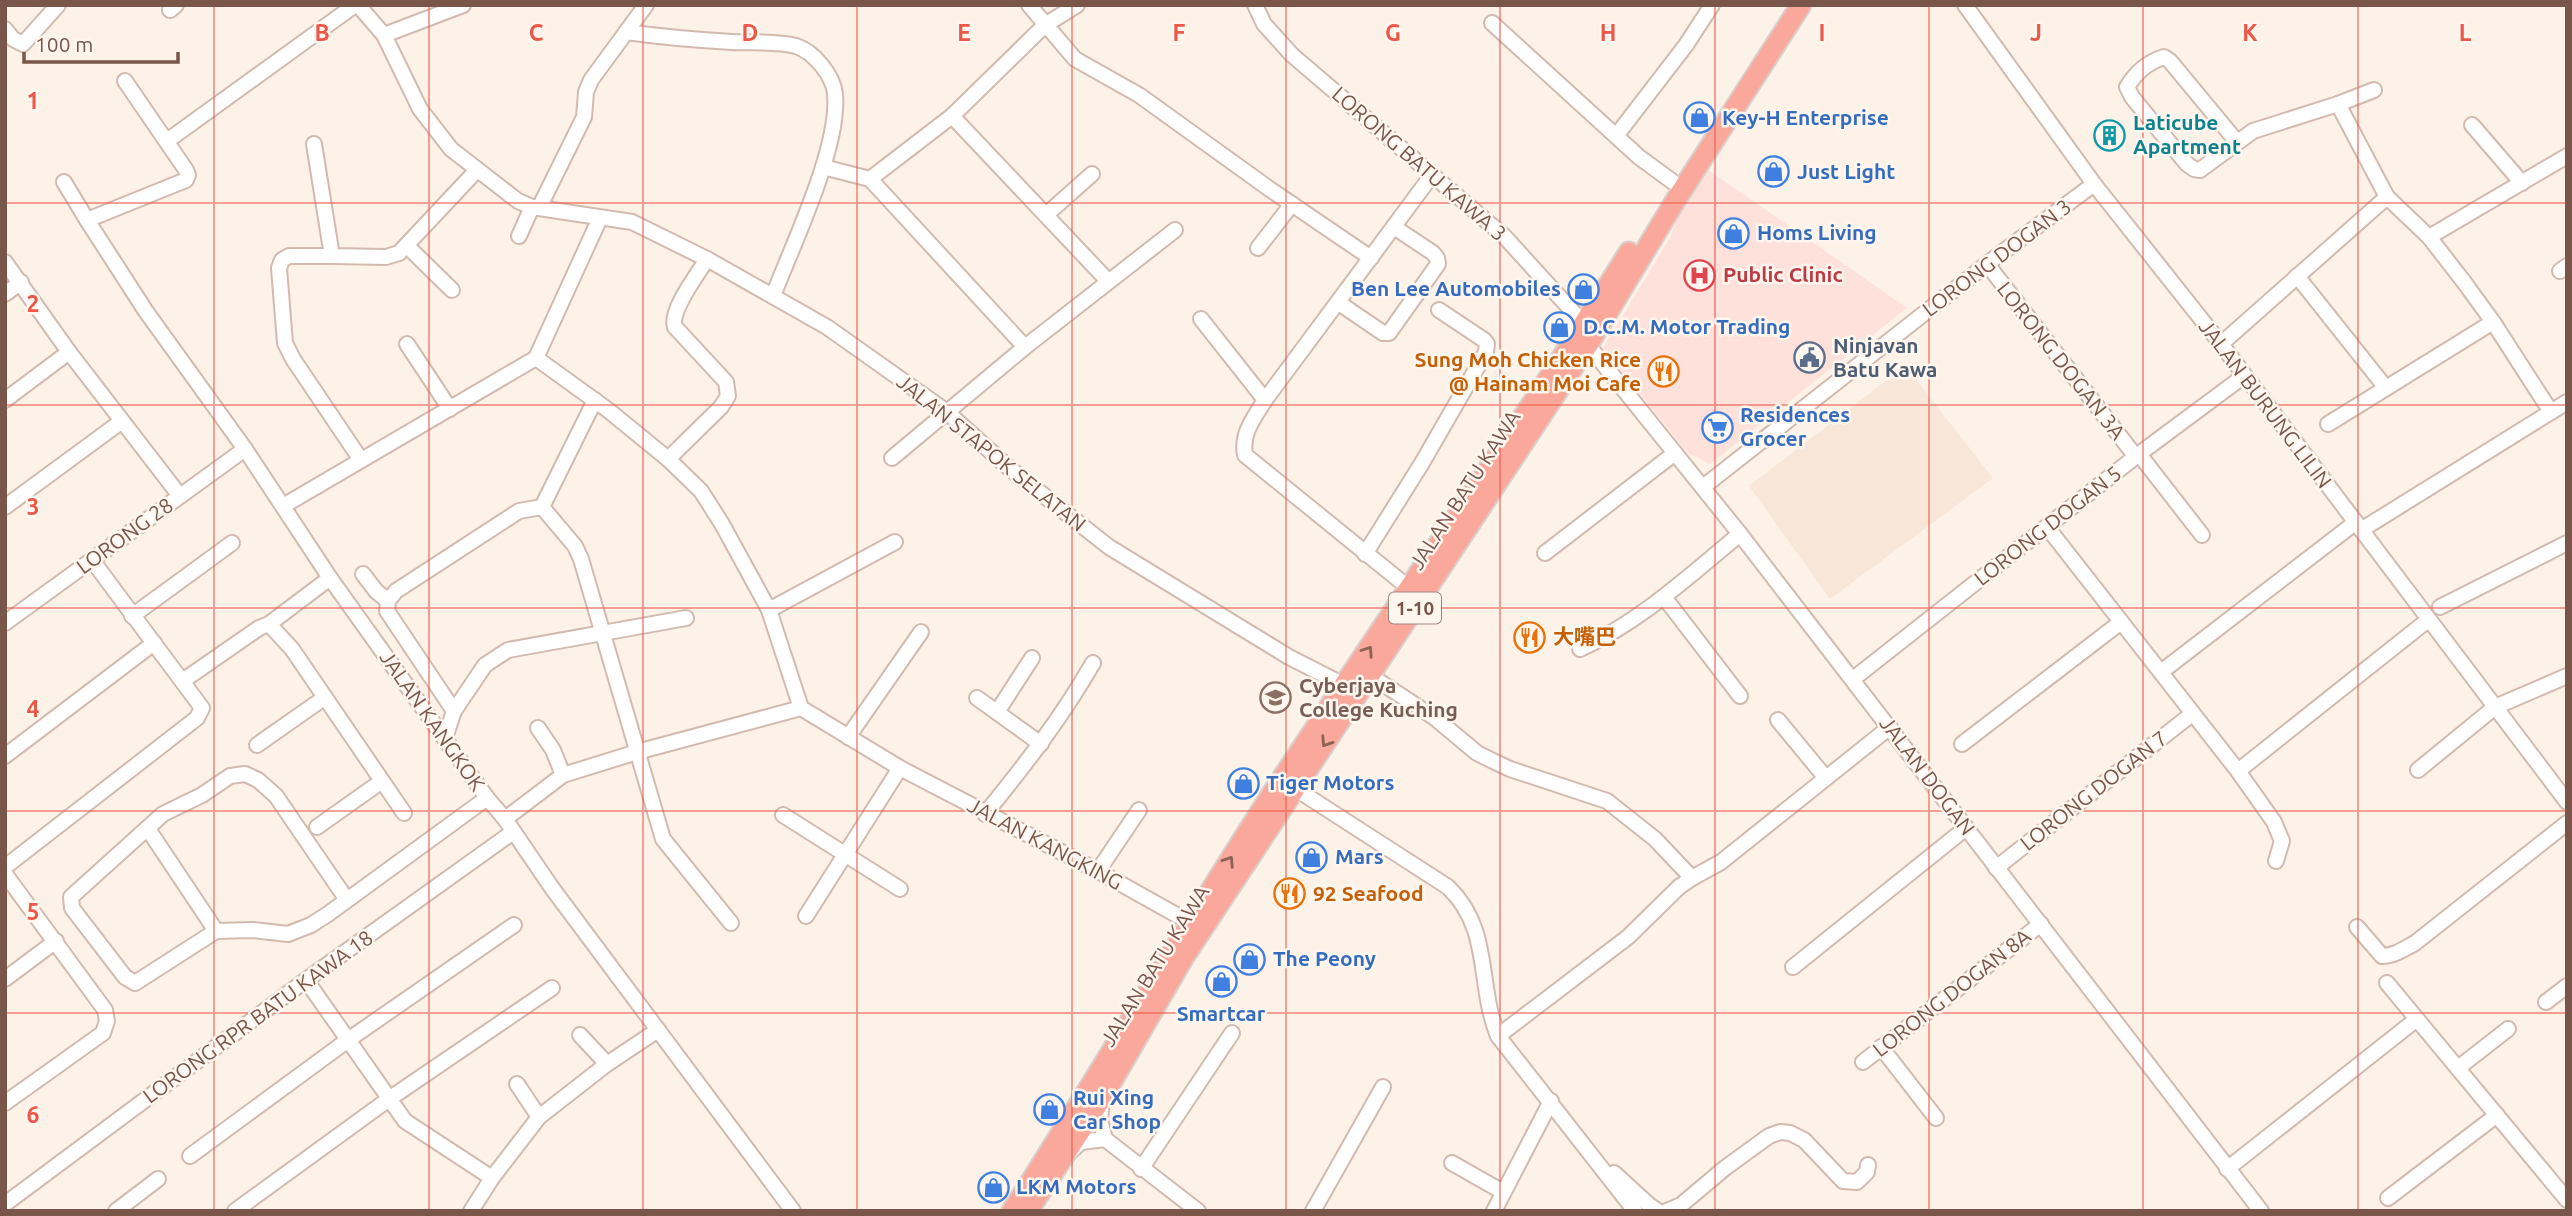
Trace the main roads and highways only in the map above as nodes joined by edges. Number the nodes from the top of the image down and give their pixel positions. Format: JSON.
{"nodes":[{"id":1,"x":1786,"y":5,"type":"edge"},
{"id":2,"x":1801,"y":5,"type":"edge"},
{"id":3,"x":1012,"y":1211,"type":"edge"},
{"id":4,"x":1028,"y":1211,"type":"edge"}],
"edges":[{"from":3,"to":1,"type":"highway","name":"JALAN BATU KAWA","number":"1-10","one_way":true},
{"from":2,"to":4,"type":"highway","name":"JALAN BATU KAWA","number":"1-10","one_way":true}]}
